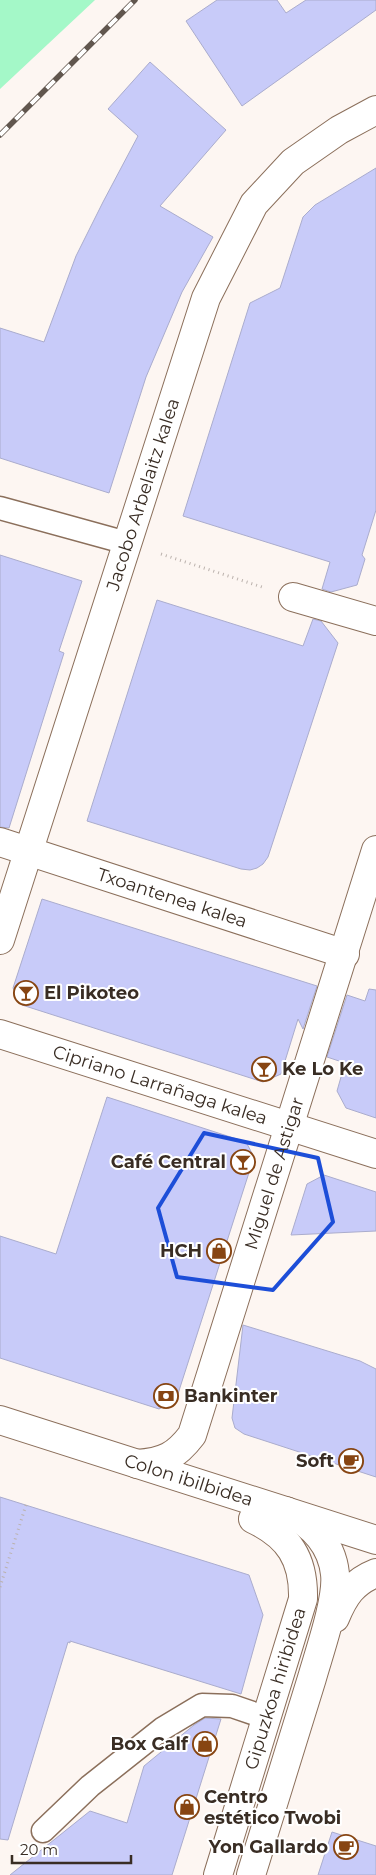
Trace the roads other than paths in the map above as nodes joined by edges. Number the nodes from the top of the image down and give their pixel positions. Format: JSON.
{"nodes":[{"id":1,"x":376,"y":110,"type":"edge"},
{"id":2,"x":0,"y":508,"type":"edge"},
{"id":3,"x":127,"y":543,"type":"junction"},
{"id":4,"x":293,"y":597,"type":"road end"},
{"id":5,"x":376,"y":621,"type":"edge"},
{"id":6,"x":0,"y":842,"type":"edge"},
{"id":7,"x":376,"y":850,"type":"edge"},
{"id":8,"x":28,"y":852,"type":"junction"},
{"id":9,"x":0,"y":940,"type":"edge"},
{"id":10,"x":345,"y":954,"type":"junction"},
{"id":11,"x":0,"y":1034,"type":"edge"},
{"id":12,"x":289,"y":1126,"type":"junction"},
{"id":13,"x":376,"y":1154,"type":"edge"},
{"id":14,"x":0,"y":1420,"type":"edge"},
{"id":15,"x":0,"y":1440,"type":"edge"},
{"id":16,"x":137,"y":1464,"type":"junction"},
{"id":17,"x":286,"y":1511,"type":"junction"},
{"id":18,"x":253,"y":1519,"type":"junction"},
{"id":19,"x":376,"y":1540,"type":"edge"},
{"id":20,"x":324,"y":1542,"type":"junction"},
{"id":21,"x":376,"y":1558,"type":"edge"},
{"id":22,"x":376,"y":1574,"type":"edge"},
{"id":23,"x":319,"y":1653,"type":"junction"},
{"id":24,"x":266,"y":1718,"type":"junction"},
{"id":25,"x":43,"y":1831,"type":"dead end"},
{"id":26,"x":218,"y":1875,"type":"edge"},
{"id":27,"x":251,"y":1875,"type":"edge"}],
"edges":[{"from":1,"to":3,"type":"street","name":"Jacobo Arbelaitz kalea"},
{"from":2,"to":3,"type":"lane"},
{"from":3,"to":8,"type":"street","name":"Jacobo Arbelaitz kalea"},
{"from":4,"to":5,"type":"street"},
{"from":6,"to":8,"type":"street","name":"Txoantenea kalea"},
{"from":7,"to":10,"type":"street","name":"Miguel de Astigar"},
{"from":8,"to":9,"type":"street","name":"Jacobo Arbelaitz kalea"},
{"from":8,"to":10,"type":"street","name":"Txoantenea kalea"},
{"from":10,"to":12,"type":"street","name":"Miguel de Astigar"},
{"from":11,"to":12,"type":"street","name":"Cipriano Larrañaga kalea"},
{"from":12,"to":13,"type":"street","name":"Cipriano Larrañaga kalea"},
{"from":12,"to":16,"type":"street","name":"Miguel de Astigar"},
{"from":14,"to":16,"type":"street","name":"Colon ibilbidea"},
{"from":15,"to":18,"type":"street","name":"Colon ibilbidea"},
{"from":16,"to":17,"type":"street","name":"Colon ibilbidea"},
{"from":17,"to":19,"type":"street","name":"Colon ibilbidea"},
{"from":17,"to":20,"type":"street","name":"Gipuzkoa hiribidea"},
{"from":18,"to":20,"type":"street","name":"Colon ibilbidea"},
{"from":18,"to":24,"type":"street","name":"Gipuzkoa hiribidea"},
{"from":20,"to":21,"type":"street","name":"Colon ibilbidea"},
{"from":20,"to":23,"type":"street","name":"Gipuzkoa hiribidea"},
{"from":22,"to":23,"type":"street","name":"Gipuzkoa hiribidea"},
{"from":23,"to":27,"type":"street","name":"Gipuzkoa hiribidea"},
{"from":24,"to":25,"type":"lane"},
{"from":24,"to":26,"type":"street","name":"Gipuzkoa hiribidea"}]}
